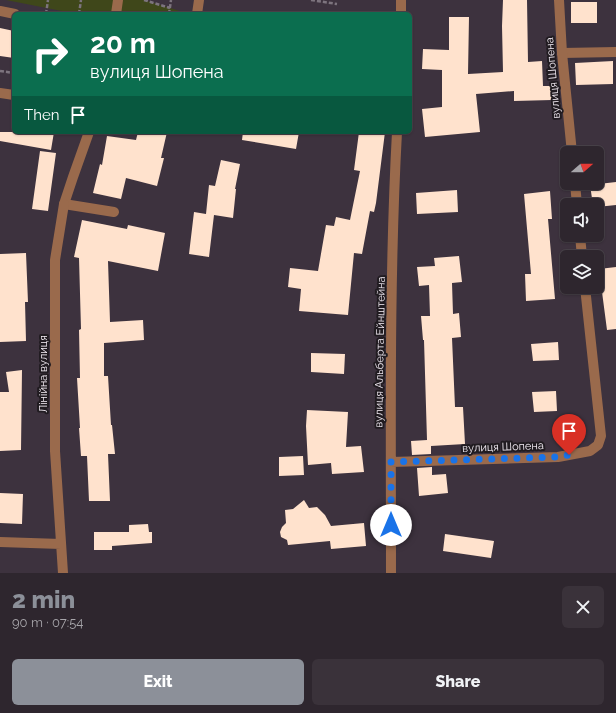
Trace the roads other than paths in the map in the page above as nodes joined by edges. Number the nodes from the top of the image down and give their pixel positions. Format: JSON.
{"nodes":[{"id":1,"x":118,"y":0,"type":"edge"},
{"id":2,"x":199,"y":0,"type":"edge"},
{"id":3,"x":401,"y":0,"type":"edge"},
{"id":4,"x":559,"y":0,"type":"edge"},
{"id":5,"x":0,"y":11,"type":"edge"},
{"id":6,"x":116,"y":12,"type":"edge"},
{"id":7,"x":197,"y":12,"type":"edge"},
{"id":8,"x":401,"y":12,"type":"edge"},
{"id":9,"x":12,"y":13,"type":"edge"},
{"id":10,"x":616,"y":52,"type":"edge"},
{"id":11,"x":562,"y":53,"type":"junction"},
{"id":12,"x":0,"y":93,"type":"edge"},
{"id":13,"x":12,"y":95,"type":"edge"},
{"id":14,"x":88,"y":134,"type":"edge"},
{"id":15,"x":398,"y":134,"type":"edge"},
{"id":16,"x":571,"y":146,"type":"edge"},
{"id":17,"x":64,"y":204,"type":"junction"},
{"id":18,"x":114,"y":212,"type":"dead end"},
{"id":19,"x":586,"y":294,"type":"edge"},
{"id":20,"x":391,"y":462,"type":"junction"},
{"id":21,"x":0,"y":542,"type":"edge"},
{"id":22,"x":61,"y":544,"type":"junction"},
{"id":23,"x":63,"y":573,"type":"edge"},
{"id":24,"x":391,"y":573,"type":"edge"}],
"edges":[{"from":1,"to":6,"type":"street"},
{"from":2,"to":7,"type":"street"},
{"from":3,"to":8,"type":"street"},
{"from":4,"to":11,"type":"street","name":"вулиця Шопена"},
{"from":5,"to":9,"type":"street"},
{"from":10,"to":11,"type":"street"},
{"from":11,"to":16,"type":"street","name":"вулиця Шопена"},
{"from":12,"to":13,"type":"street"},
{"from":14,"to":17,"type":"street","name":"Лінійна вулиця"},
{"from":15,"to":20,"type":"street","name":"вулиця Альберта Ейнштейна"},
{"from":17,"to":18,"type":"street"},
{"from":17,"to":22,"type":"street","name":"Лінійна вулиця"},
{"from":19,"to":20,"type":"street","name":"вулиця Шопена"},
{"from":20,"to":24,"type":"street","name":"вулиця Альберта Ейнштейна"},
{"from":21,"to":22,"type":"street"},
{"from":22,"to":23,"type":"street","name":"Лінійна вулиця"}]}
